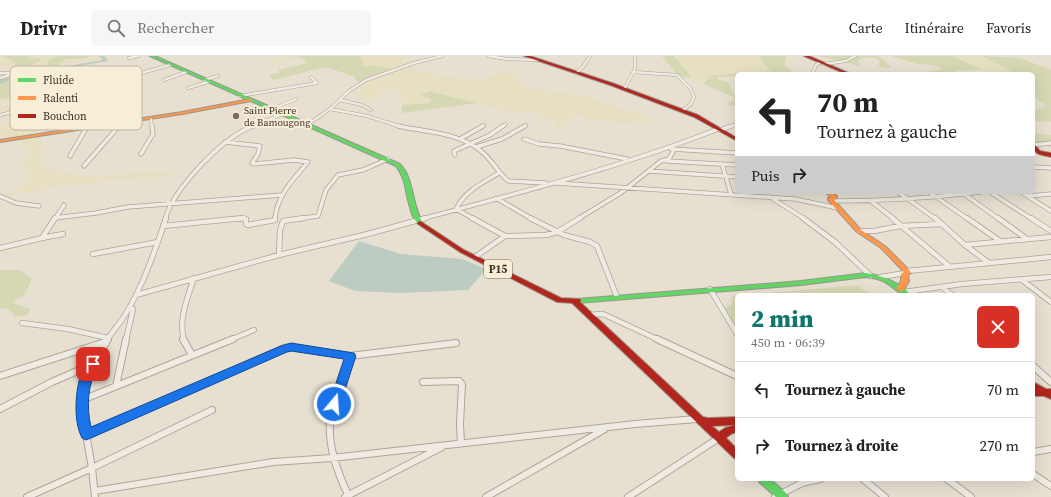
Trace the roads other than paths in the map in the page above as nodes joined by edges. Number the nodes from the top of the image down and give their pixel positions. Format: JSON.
{"nodes":[{"id":1,"x":138,"y":56,"type":"edge"},
{"id":2,"x":152,"y":56,"type":"edge"},
{"id":3,"x":442,"y":56,"type":"edge"},
{"id":4,"x":488,"y":56,"type":"edge"},
{"id":5,"x":526,"y":56,"type":"edge"},
{"id":6,"x":590,"y":56,"type":"edge"},
{"id":7,"x":635,"y":56,"type":"edge"},
{"id":8,"x":806,"y":56,"type":"edge"},
{"id":9,"x":855,"y":56,"type":"edge"},
{"id":10,"x":129,"y":58,"type":"dead end"},
{"id":11,"x":426,"y":58,"type":"edge"},
{"id":12,"x":537,"y":60,"type":"junction"},
{"id":13,"x":822,"y":63,"type":"junction"},
{"id":14,"x":170,"y":65,"type":"junction"},
{"id":15,"x":186,"y":72,"type":"junction"},
{"id":16,"x":633,"y":72,"type":"junction"},
{"id":17,"x":813,"y":72,"type":"edge"},
{"id":18,"x":844,"y":72,"type":"edge"},
{"id":19,"x":0,"y":73,"type":"edge"},
{"id":20,"x":576,"y":73,"type":"junction"},
{"id":21,"x":10,"y":74,"type":"edge"},
{"id":22,"x":142,"y":74,"type":"edge"},
{"id":23,"x":10,"y":76,"type":"edge"},
{"id":24,"x":218,"y":76,"type":"dead end"},
{"id":25,"x":311,"y":77,"type":"dead end"},
{"id":26,"x":0,"y":78,"type":"edge"},
{"id":27,"x":164,"y":80,"type":"dead end"},
{"id":28,"x":206,"y":81,"type":"junction"},
{"id":29,"x":188,"y":88,"type":"dead end"},
{"id":30,"x":624,"y":89,"type":"junction"},
{"id":31,"x":240,"y":96,"type":"junction"},
{"id":32,"x":296,"y":99,"type":"dead end"},
{"id":33,"x":250,"y":100,"type":"junction"},
{"id":34,"x":340,"y":100,"type":"junction"},
{"id":35,"x":272,"y":109,"type":"junction"},
{"id":36,"x":330,"y":109,"type":"junction"},
{"id":37,"x":371,"y":110,"type":"dead end"},
{"id":38,"x":684,"y":111,"type":"junction"},
{"id":39,"x":10,"y":112,"type":"edge"},
{"id":40,"x":283,"y":114,"type":"junction"},
{"id":41,"x":0,"y":115,"type":"edge"},
{"id":42,"x":151,"y":118,"type":"junction"},
{"id":43,"x":142,"y":119,"type":"edge"},
{"id":44,"x":308,"y":124,"type":"junction"},
{"id":45,"x":506,"y":124,"type":"dead end"},
{"id":46,"x":484,"y":125,"type":"dead end"},
{"id":47,"x":526,"y":125,"type":"dead end"},
{"id":48,"x":735,"y":125,"type":"edge"},
{"id":49,"x":70,"y":130,"type":"edge"},
{"id":50,"x":85,"y":130,"type":"edge"},
{"id":51,"x":115,"y":130,"type":"edge"},
{"id":52,"x":719,"y":130,"type":"junction"},
{"id":53,"x":735,"y":138,"type":"edge"},
{"id":54,"x":460,"y":139,"type":"junction"},
{"id":55,"x":524,"y":139,"type":"dead end"},
{"id":56,"x":0,"y":142,"type":"edge"},
{"id":57,"x":225,"y":142,"type":"junction"},
{"id":58,"x":1051,"y":143,"type":"edge"},
{"id":59,"x":472,"y":144,"type":"junction"},
{"id":60,"x":1035,"y":145,"type":"edge"},
{"id":61,"x":476,"y":147,"type":"junction"},
{"id":62,"x":666,"y":148,"type":"junction"},
{"id":63,"x":1035,"y":148,"type":"edge"},
{"id":64,"x":674,"y":150,"type":"junction"},
{"id":65,"x":735,"y":153,"type":"edge"},
{"id":66,"x":141,"y":154,"type":"dead end"},
{"id":67,"x":455,"y":155,"type":"dead end"},
{"id":68,"x":1051,"y":155,"type":"edge"},
{"id":69,"x":70,"y":156,"type":"dead end"},
{"id":70,"x":388,"y":159,"type":"junction"},
{"id":71,"x":630,"y":160,"type":"junction"},
{"id":72,"x":663,"y":160,"type":"junction"},
{"id":73,"x":722,"y":164,"type":"junction"},
{"id":74,"x":735,"y":165,"type":"edge"},
{"id":75,"x":84,"y":166,"type":"dead end"},
{"id":76,"x":1035,"y":167,"type":"edge"},
{"id":77,"x":1051,"y":168,"type":"edge"},
{"id":78,"x":649,"y":171,"type":"junction"},
{"id":79,"x":499,"y":173,"type":"junction"},
{"id":80,"x":726,"y":176,"type":"junction"},
{"id":81,"x":735,"y":177,"type":"edge"},
{"id":82,"x":552,"y":183,"type":"junction"},
{"id":83,"x":629,"y":187,"type":"junction"},
{"id":84,"x":731,"y":194,"type":"junction"},
{"id":85,"x":831,"y":194,"type":"edge"},
{"id":86,"x":900,"y":194,"type":"edge"},
{"id":87,"x":932,"y":194,"type":"edge"},
{"id":88,"x":953,"y":194,"type":"edge"},
{"id":89,"x":963,"y":194,"type":"edge"},
{"id":90,"x":993,"y":194,"type":"edge"},
{"id":91,"x":1024,"y":194,"type":"edge"},
{"id":92,"x":1051,"y":194,"type":"edge"},
{"id":93,"x":282,"y":195,"type":"junction"},
{"id":94,"x":0,"y":196,"type":"edge"},
{"id":95,"x":935,"y":196,"type":"junction"},
{"id":96,"x":1028,"y":196,"type":"junction"},
{"id":97,"x":769,"y":197,"type":"junction"},
{"id":98,"x":496,"y":198,"type":"junction"},
{"id":99,"x":906,"y":199,"type":"junction"},
{"id":100,"x":832,"y":201,"type":"junction"},
{"id":101,"x":871,"y":201,"type":"junction"},
{"id":102,"x":172,"y":202,"type":"junction"},
{"id":103,"x":64,"y":205,"type":"dead end"},
{"id":104,"x":39,"y":206,"type":"dead end"},
{"id":105,"x":838,"y":208,"type":"junction"},
{"id":106,"x":456,"y":210,"type":"junction"},
{"id":107,"x":1051,"y":211,"type":"edge"},
{"id":108,"x":54,"y":218,"type":"junction"},
{"id":109,"x":417,"y":221,"type":"junction"},
{"id":110,"x":941,"y":224,"type":"junction"},
{"id":111,"x":163,"y":226,"type":"junction"},
{"id":112,"x":903,"y":226,"type":"junction"},
{"id":113,"x":1051,"y":230,"type":"edge"},
{"id":114,"x":859,"y":231,"type":"junction"},
{"id":115,"x":557,"y":232,"type":"junction"},
{"id":116,"x":63,"y":234,"type":"dead end"},
{"id":117,"x":505,"y":236,"type":"junction"},
{"id":118,"x":1051,"y":237,"type":"edge"},
{"id":119,"x":42,"y":238,"type":"junction"},
{"id":120,"x":1027,"y":239,"type":"junction"},
{"id":121,"x":1000,"y":241,"type":"junction"},
{"id":122,"x":158,"y":242,"type":"junction"},
{"id":123,"x":965,"y":245,"type":"junction"},
{"id":124,"x":0,"y":248,"type":"edge"},
{"id":125,"x":93,"y":254,"type":"dead end"},
{"id":126,"x":279,"y":255,"type":"junction"},
{"id":127,"x":475,"y":257,"type":"junction"},
{"id":128,"x":1051,"y":257,"type":"edge"},
{"id":129,"x":989,"y":263,"type":"junction"},
{"id":130,"x":949,"y":266,"type":"junction"},
{"id":131,"x":907,"y":272,"type":"junction"},
{"id":132,"x":871,"y":276,"type":"junction"},
{"id":133,"x":880,"y":277,"type":"junction"},
{"id":134,"x":1051,"y":277,"type":"edge"},
{"id":135,"x":194,"y":278,"type":"junction"},
{"id":136,"x":1022,"y":280,"type":"junction"},
{"id":137,"x":942,"y":287,"type":"junction"},
{"id":138,"x":710,"y":289,"type":"junction"},
{"id":139,"x":904,"y":292,"type":"edge"},
{"id":140,"x":950,"y":293,"type":"edge"},
{"id":141,"x":136,"y":295,"type":"junction"},
{"id":142,"x":617,"y":297,"type":"junction"},
{"id":143,"x":574,"y":301,"type":"junction"},
{"id":144,"x":1051,"y":302,"type":"edge"},
{"id":145,"x":133,"y":309,"type":"dead end"},
{"id":146,"x":588,"y":315,"type":"junction"},
{"id":147,"x":22,"y":322,"type":"dead end"},
{"id":148,"x":254,"y":330,"type":"dead end"},
{"id":149,"x":735,"y":331,"type":"edge"},
{"id":150,"x":106,"y":340,"type":"junction"},
{"id":151,"x":456,"y":343,"type":"dead end"},
{"id":152,"x":192,"y":355,"type":"junction"},
{"id":153,"x":350,"y":356,"type":"junction"},
{"id":154,"x":93,"y":364,"type":"junction"},
{"id":155,"x":1035,"y":368,"type":"edge"},
{"id":156,"x":735,"y":375,"type":"edge"},
{"id":157,"x":0,"y":376,"type":"edge"},
{"id":158,"x":423,"y":382,"type":"dead end"},
{"id":159,"x":1051,"y":382,"type":"edge"},
{"id":160,"x":1035,"y":384,"type":"edge"},
{"id":161,"x":1035,"y":385,"type":"edge"},
{"id":162,"x":116,"y":386,"type":"junction"},
{"id":163,"x":1043,"y":391,"type":"junction"},
{"id":164,"x":1035,"y":392,"type":"edge"},
{"id":165,"x":1051,"y":392,"type":"edge"},
{"id":166,"x":1051,"y":396,"type":"edge"},
{"id":167,"x":82,"y":400,"type":"junction"},
{"id":168,"x":0,"y":410,"type":"edge"},
{"id":169,"x":212,"y":410,"type":"dead end"},
{"id":170,"x":697,"y":419,"type":"junction"},
{"id":171,"x":735,"y":421,"type":"edge"},
{"id":172,"x":606,"y":428,"type":"junction"},
{"id":173,"x":735,"y":429,"type":"edge"},
{"id":174,"x":86,"y":435,"type":"junction"},
{"id":175,"x":719,"y":438,"type":"junction"},
{"id":176,"x":461,"y":443,"type":"junction"},
{"id":177,"x":446,"y":445,"type":"junction"},
{"id":178,"x":1051,"y":449,"type":"edge"},
{"id":179,"x":1035,"y":452,"type":"edge"},
{"id":180,"x":735,"y":453,"type":"edge"},
{"id":181,"x":332,"y":458,"type":"junction"},
{"id":182,"x":92,"y":468,"type":"junction"},
{"id":183,"x":1035,"y":475,"type":"edge"},
{"id":184,"x":765,"y":481,"type":"edge"},
{"id":185,"x":811,"y":481,"type":"edge"},
{"id":186,"x":865,"y":481,"type":"edge"},
{"id":187,"x":950,"y":481,"type":"edge"},
{"id":188,"x":1051,"y":486,"type":"edge"},
{"id":189,"x":95,"y":494,"type":"edge"},
{"id":190,"x":30,"y":496,"type":"edge"},
{"id":191,"x":347,"y":496,"type":"edge"},
{"id":192,"x":779,"y":496,"type":"edge"},
{"id":193,"x":486,"y":497,"type":"edge"},
{"id":194,"x":628,"y":497,"type":"edge"},
{"id":195,"x":885,"y":497,"type":"edge"},
{"id":196,"x":971,"y":497,"type":"edge"}],
"edges":[{"from":1,"to":10,"type":"street"},
{"from":2,"to":14,"type":"main road"},
{"from":3,"to":11,"type":"street"},
{"from":4,"to":12,"type":"street"},
{"from":5,"to":12,"type":"main road"},
{"from":6,"to":20,"type":"street"},
{"from":7,"to":16,"type":"street"},
{"from":8,"to":13,"type":"main road"},
{"from":9,"to":13,"type":"street"},
{"from":11,"to":34,"type":"street"},
{"from":12,"to":20,"type":"main road"},
{"from":13,"to":17,"type":"street"},
{"from":13,"to":18,"type":"main road"},
{"from":14,"to":15,"type":"main road"},
{"from":14,"to":22,"type":"street"},
{"from":15,"to":27,"type":"street"},
{"from":15,"to":28,"type":"main road"},
{"from":16,"to":30,"type":"street"},
{"from":16,"to":38,"type":"street"},
{"from":19,"to":21,"type":"street"},
{"from":20,"to":30,"type":"main road"},
{"from":23,"to":26,"type":"street"},
{"from":24,"to":28,"type":"street"},
{"from":25,"to":31,"type":"street"},
{"from":28,"to":29,"type":"street"},
{"from":28,"to":31,"type":"main road"},
{"from":30,"to":38,"type":"main road"},
{"from":31,"to":33,"type":"main road"},
{"from":32,"to":35,"type":"street"},
{"from":33,"to":35,"type":"main road"},
{"from":33,"to":42,"type":"main road"},
{"from":34,"to":36,"type":"street"},
{"from":34,"to":37,"type":"street"},
{"from":35,"to":40,"type":"main road"},
{"from":36,"to":44,"type":"street"},
{"from":36,"to":54,"type":"street"},
{"from":38,"to":52,"type":"main road"},
{"from":39,"to":41,"type":"street"},
{"from":40,"to":44,"type":"main road"},
{"from":40,"to":57,"type":"street"},
{"from":42,"to":43,"type":"main road"},
{"from":42,"to":66,"type":"street"},
{"from":44,"to":70,"type":"main road"},
{"from":45,"to":59,"type":"street"},
{"from":46,"to":54,"type":"street"},
{"from":47,"to":61,"type":"street"},
{"from":48,"to":52,"type":"street"},
{"from":49,"to":56,"type":"main road"},
{"from":50,"to":69,"type":"street"},
{"from":51,"to":75,"type":"street"},
{"from":52,"to":53,"type":"main road"},
{"from":52,"to":62,"type":"street"},
{"from":54,"to":59,"type":"street"},
{"from":55,"to":71,"type":"street"},
{"from":57,"to":93,"type":"street"},
{"from":57,"to":102,"type":"street"},
{"from":58,"to":60,"type":"street"},
{"from":59,"to":61,"type":"street"},
{"from":59,"to":67,"type":"street"},
{"from":61,"to":79,"type":"street"},
{"from":62,"to":64,"type":"street"},
{"from":62,"to":71,"type":"street"},
{"from":63,"to":68,"type":"main road"},
{"from":64,"to":65,"type":"street"},
{"from":64,"to":72,"type":"street"},
{"from":70,"to":109,"type":"main road"},
{"from":70,"to":126,"type":"street"},
{"from":71,"to":82,"type":"street"},
{"from":72,"to":73,"type":"street"},
{"from":72,"to":78,"type":"street"},
{"from":73,"to":74,"type":"street"},
{"from":73,"to":80,"type":"street"},
{"from":76,"to":77,"type":"street"},
{"from":78,"to":80,"type":"street"},
{"from":78,"to":83,"type":"street"},
{"from":79,"to":82,"type":"street"},
{"from":79,"to":106,"type":"street"},
{"from":80,"to":81,"type":"street"},
{"from":80,"to":84,"type":"street"},
{"from":82,"to":83,"type":"street"},
{"from":82,"to":98,"type":"street"},
{"from":83,"to":84,"type":"street"},
{"from":83,"to":115,"type":"street"},
{"from":84,"to":97,"type":"street"},
{"from":85,"to":100,"type":"main road"},
{"from":86,"to":99,"type":"street"},
{"from":87,"to":95,"type":"street"},
{"from":88,"to":95,"type":"street"},
{"from":89,"to":120,"type":"street"},
{"from":90,"to":113,"type":"street"},
{"from":91,"to":96,"type":"street"},
{"from":92,"to":96,"type":"street"},
{"from":93,"to":102,"type":"street"},
{"from":93,"to":111,"type":"street"},
{"from":94,"to":104,"type":"street"},
{"from":95,"to":99,"type":"street"},
{"from":95,"to":121,"type":"street"},
{"from":96,"to":107,"type":"street"},
{"from":97,"to":105,"type":"street"},
{"from":97,"to":132,"type":"street"},
{"from":98,"to":106,"type":"street"},
{"from":98,"to":115,"type":"street"},
{"from":99,"to":101,"type":"street"},
{"from":99,"to":110,"type":"street"},
{"from":100,"to":101,"type":"street"},
{"from":100,"to":105,"type":"main road"},
{"from":101,"to":112,"type":"street"},
{"from":102,"to":108,"type":"street"},
{"from":102,"to":111,"type":"street"},
{"from":103,"to":108,"type":"street"},
{"from":105,"to":114,"type":"main road"},
{"from":106,"to":109,"type":"street"},
{"from":106,"to":117,"type":"street"},
{"from":108,"to":119,"type":"street"},
{"from":109,"to":126,"type":"street"},
{"from":109,"to":127,"type":"main road","number":"P15"},
{"from":110,"to":112,"type":"street"},
{"from":110,"to":123,"type":"street"},
{"from":111,"to":122,"type":"street"},
{"from":112,"to":114,"type":"street"},
{"from":112,"to":130,"type":"street"},
{"from":114,"to":131,"type":"main road"},
{"from":115,"to":117,"type":"street"},
{"from":115,"to":142,"type":"street"},
{"from":116,"to":119,"type":"street"},
{"from":117,"to":127,"type":"street"},
{"from":118,"to":120,"type":"street"},
{"from":119,"to":124,"type":"street"},
{"from":120,"to":121,"type":"street"},
{"from":121,"to":123,"type":"street"},
{"from":122,"to":125,"type":"street"},
{"from":122,"to":141,"type":"street"},
{"from":123,"to":129,"type":"street"},
{"from":126,"to":135,"type":"street"},
{"from":127,"to":143,"type":"main road","number":"P15"},
{"from":128,"to":129,"type":"street"},
{"from":129,"to":130,"type":"street"},
{"from":130,"to":131,"type":"street"},
{"from":131,"to":133,"type":"street"},
{"from":131,"to":139,"type":"main road"},
{"from":132,"to":133,"type":"main road","number":"P15"},
{"from":132,"to":138,"type":"main road","number":"P15"},
{"from":133,"to":139,"type":"main road","number":"P15"},
{"from":134,"to":136,"type":"street"},
{"from":135,"to":141,"type":"street"},
{"from":135,"to":152,"type":"street"},
{"from":136,"to":137,"type":"street"},
{"from":136,"to":144,"type":"street"},
{"from":137,"to":139,"type":"street"},
{"from":137,"to":140,"type":"street"},
{"from":138,"to":142,"type":"main road","number":"P15"},
{"from":138,"to":149,"type":"street"},
{"from":141,"to":150,"type":"street"},
{"from":142,"to":143,"type":"main road","number":"P15"},
{"from":143,"to":146,"type":"main road"},
{"from":145,"to":162,"type":"street"},
{"from":146,"to":156,"type":"street"},
{"from":146,"to":170,"type":"main road"},
{"from":147,"to":150,"type":"street"},
{"from":148,"to":152,"type":"street"},
{"from":150,"to":154,"type":"street"},
{"from":150,"to":157,"type":"street"},
{"from":151,"to":153,"type":"street"},
{"from":152,"to":162,"type":"street"},
{"from":153,"to":174,"type":"street"},
{"from":153,"to":181,"type":"street"},
{"from":154,"to":167,"type":"street"},
{"from":154,"to":168,"type":"street"},
{"from":155,"to":159,"type":"street"},
{"from":158,"to":176,"type":"street"},
{"from":160,"to":165,"type":"main road"},
{"from":161,"to":163,"type":"main road"},
{"from":162,"to":167,"type":"street"},
{"from":163,"to":164,"type":"main road"},
{"from":163,"to":165,"type":"main road"},
{"from":163,"to":166,"type":"main road"},
{"from":167,"to":174,"type":"street"},
{"from":169,"to":182,"type":"street"},
{"from":170,"to":171,"type":"main road"},
{"from":170,"to":172,"type":"street"},
{"from":170,"to":175,"type":"main road"},
{"from":172,"to":176,"type":"street"},
{"from":172,"to":193,"type":"street"},
{"from":173,"to":175,"type":"main road"},
{"from":174,"to":182,"type":"street"},
{"from":175,"to":180,"type":"main road"},
{"from":175,"to":194,"type":"street"},
{"from":176,"to":177,"type":"street"},
{"from":177,"to":181,"type":"street"},
{"from":177,"to":191,"type":"street"},
{"from":178,"to":179,"type":"street"},
{"from":181,"to":189,"type":"street"},
{"from":181,"to":191,"type":"street"},
{"from":182,"to":189,"type":"street"},
{"from":182,"to":190,"type":"street"},
{"from":183,"to":188,"type":"street"},
{"from":184,"to":192,"type":"main road"},
{"from":185,"to":192,"type":"street"},
{"from":186,"to":195,"type":"street"},
{"from":187,"to":196,"type":"street"}]}
